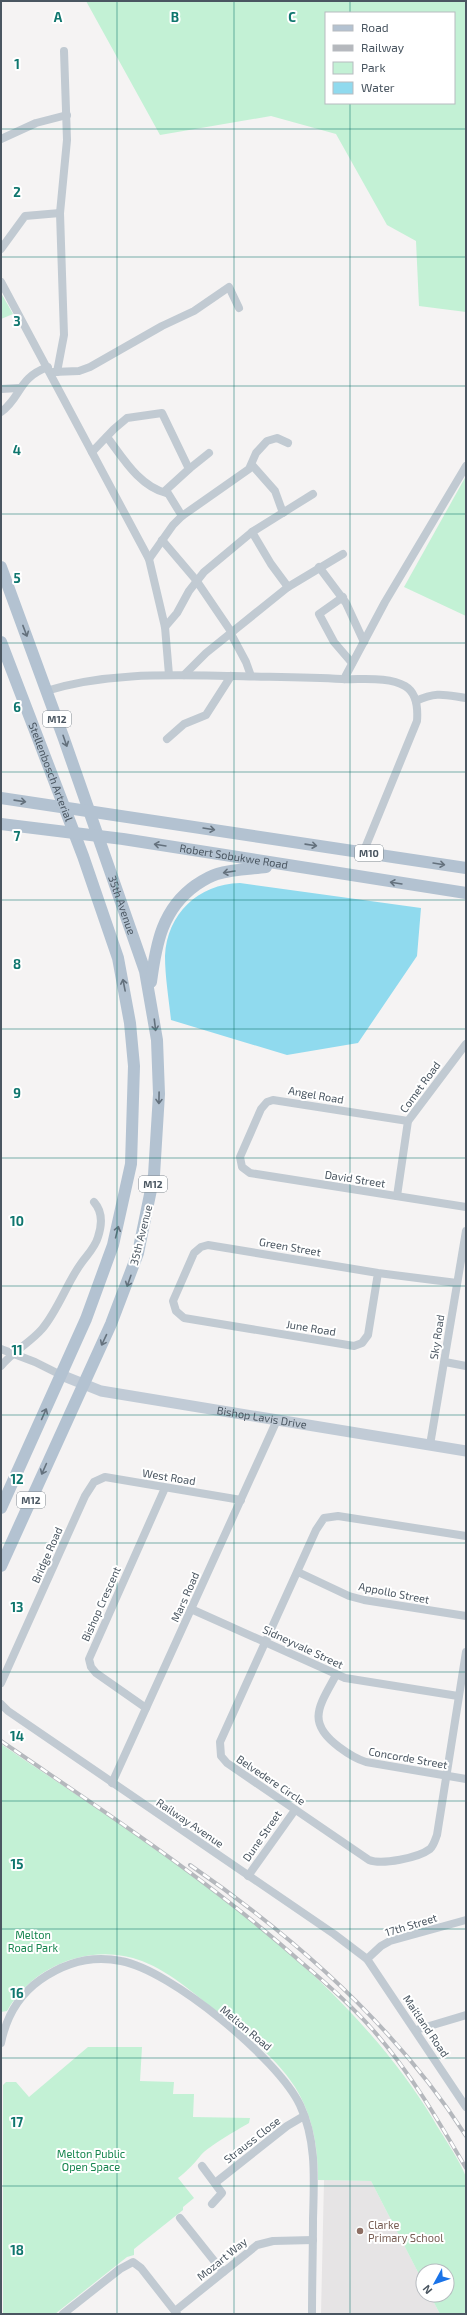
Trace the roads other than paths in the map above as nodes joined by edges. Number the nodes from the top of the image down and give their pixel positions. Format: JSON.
{"nodes":[{"id":1,"x":64,"y":51,"type":"dead end"},
{"id":2,"x":67,"y":114,"type":"junction"},
{"id":3,"x":1,"y":139,"type":"edge"},
{"id":4,"x":60,"y":213,"type":"junction"},
{"id":5,"x":1,"y":249,"type":"edge"},
{"id":6,"x":1,"y":282,"type":"edge"},
{"id":7,"x":239,"y":308,"type":"dead end"},
{"id":8,"x":52,"y":370,"type":"junction"},
{"id":9,"x":19,"y":388,"type":"junction"},
{"id":10,"x":1,"y":389,"type":"edge"},
{"id":11,"x":1,"y":412,"type":"edge"},
{"id":12,"x":107,"y":437,"type":"junction"},
{"id":13,"x":288,"y":443,"type":"dead end"},
{"id":14,"x":92,"y":452,"type":"junction"},
{"id":15,"x":209,"y":453,"type":"dead end"},
{"id":16,"x":252,"y":465,"type":"junction"},
{"id":17,"x":466,"y":466,"type":"edge"},
{"id":18,"x":189,"y":468,"type":"junction"},
{"id":19,"x":166,"y":493,"type":"junction"},
{"id":20,"x":313,"y":494,"type":"dead end"},
{"id":21,"x":283,"y":513,"type":"junction"},
{"id":22,"x":182,"y":516,"type":"junction"},
{"id":23,"x":252,"y":532,"type":"junction"},
{"id":24,"x":162,"y":540,"type":"junction"},
{"id":25,"x":343,"y":554,"type":"dead end"},
{"id":26,"x":149,"y":559,"type":"junction"},
{"id":27,"x":319,"y":566,"type":"junction"},
{"id":28,"x":1,"y":567,"type":"edge"},
{"id":29,"x":196,"y":580,"type":"junction"},
{"id":30,"x":288,"y":587,"type":"junction"},
{"id":31,"x":342,"y":597,"type":"junction"},
{"id":32,"x":165,"y":627,"type":"junction"},
{"id":33,"x":232,"y":633,"type":"junction"},
{"id":34,"x":1,"y":642,"type":"edge"},
{"id":35,"x":364,"y":642,"type":"junction"},
{"id":36,"x":352,"y":663,"type":"junction"},
{"id":37,"x":169,"y":675,"type":"junction"},
{"id":38,"x":184,"y":675,"type":"junction"},
{"id":39,"x":231,"y":676,"type":"junction"},
{"id":40,"x":251,"y":676,"type":"junction"},
{"id":41,"x":344,"y":679,"type":"junction"},
{"id":42,"x":46,"y":690,"type":"junction"},
{"id":43,"x":466,"y":698,"type":"edge"},
{"id":44,"x":416,"y":702,"type":"junction"},
{"id":45,"x":168,"y":739,"type":"dead end"},
{"id":46,"x":1,"y":798,"type":"edge"},
{"id":47,"x":63,"y":807,"type":"junction"},
{"id":48,"x":88,"y":811,"type":"junction"},
{"id":49,"x":1,"y":824,"type":"edge"},
{"id":50,"x":74,"y":834,"type":"junction"},
{"id":51,"x":98,"y":837,"type":"junction"},
{"id":52,"x":363,"y":853,"type":"junction"},
{"id":53,"x":282,"y":865,"type":"junction"},
{"id":54,"x":466,"y":868,"type":"edge"},
{"id":55,"x":466,"y":893,"type":"edge"},
{"id":56,"x":150,"y":991,"type":"junction"},
{"id":57,"x":466,"y":1044,"type":"edge"},
{"id":58,"x":408,"y":1121,"type":"junction"},
{"id":59,"x":242,"y":1166,"type":"joint"},
{"id":60,"x":397,"y":1196,"type":"junction"},
{"id":61,"x":94,"y":1202,"type":"dead end"},
{"id":62,"x":466,"y":1207,"type":"edge"},
{"id":63,"x":466,"y":1232,"type":"edge"},
{"id":64,"x":378,"y":1273,"type":"junction"},
{"id":65,"x":457,"y":1283,"type":"junction"},
{"id":66,"x":184,"y":1318,"type":"joint"},
{"id":67,"x":1,"y":1349,"type":"edge"},
{"id":68,"x":11,"y":1353,"type":"junction"},
{"id":69,"x":444,"y":1362,"type":"junction"},
{"id":70,"x":1,"y":1366,"type":"edge"},
{"id":71,"x":466,"y":1366,"type":"edge"},
{"id":72,"x":61,"y":1375,"type":"junction"},
{"id":73,"x":82,"y":1384,"type":"junction"},
{"id":74,"x":277,"y":1420,"type":"junction"},
{"id":75,"x":430,"y":1445,"type":"junction"},
{"id":76,"x":466,"y":1451,"type":"edge"},
{"id":77,"x":94,"y":1482,"type":"joint"},
{"id":78,"x":166,"y":1488,"type":"junction"},
{"id":79,"x":241,"y":1500,"type":"junction"},
{"id":80,"x":1,"y":1508,"type":"edge"},
{"id":81,"x":466,"y":1536,"type":"edge"},
{"id":82,"x":1,"y":1566,"type":"edge"},
{"id":83,"x":298,"y":1572,"type":"junction"},
{"id":84,"x":191,"y":1609,"type":"junction"},
{"id":85,"x":466,"y":1616,"type":"edge"},
{"id":86,"x":266,"y":1641,"type":"junction"},
{"id":87,"x":466,"y":1652,"type":"edge"},
{"id":88,"x":336,"y":1675,"type":"junction"},
{"id":89,"x":1,"y":1683,"type":"edge"},
{"id":90,"x":458,"y":1696,"type":"junction"},
{"id":91,"x":1,"y":1704,"type":"edge"},
{"id":92,"x":146,"y":1708,"type":"junction"},
{"id":93,"x":446,"y":1776,"type":"junction"},
{"id":94,"x":466,"y":1779,"type":"edge"},
{"id":95,"x":112,"y":1782,"type":"junction"},
{"id":96,"x":295,"y":1810,"type":"junction"},
{"id":97,"x":248,"y":1876,"type":"junction"},
{"id":98,"x":466,"y":1920,"type":"edge"},
{"id":99,"x":367,"y":1959,"type":"junction"},
{"id":100,"x":466,"y":2015,"type":"edge"},
{"id":101,"x":416,"y":2030,"type":"junction"},
{"id":102,"x":1,"y":2043,"type":"edge"},
{"id":103,"x":466,"y":2107,"type":"edge"},
{"id":104,"x":304,"y":2116,"type":"junction"},
{"id":105,"x":202,"y":2166,"type":"dead end"},
{"id":106,"x":215,"y":2183,"type":"junction"},
{"id":107,"x":212,"y":2204,"type":"dead end"},
{"id":108,"x":180,"y":2218,"type":"dead end"},
{"id":109,"x":313,"y":2240,"type":"junction"},
{"id":110,"x":223,"y":2272,"type":"junction"},
{"id":111,"x":66,"y":2313,"type":"edge"},
{"id":112,"x":176,"y":2313,"type":"edge"},
{"id":113,"x":312,"y":2314,"type":"edge"}],
"edges":[{"from":1,"to":2,"type":"street"},
{"from":2,"to":3,"type":"street"},
{"from":2,"to":4,"type":"street"},
{"from":4,"to":5,"type":"street"},
{"from":4,"to":8,"type":"street"},
{"from":6,"to":8,"type":"street"},
{"from":7,"to":8,"type":"street"},
{"from":8,"to":9,"type":"street"},
{"from":8,"to":14,"type":"street"},
{"from":9,"to":10,"type":"street"},
{"from":9,"to":11,"type":"street"},
{"from":12,"to":14,"type":"street"},
{"from":12,"to":18,"type":"street"},
{"from":12,"to":19,"type":"street"},
{"from":13,"to":16,"type":"street"},
{"from":14,"to":26,"type":"street"},
{"from":15,"to":18,"type":"street"},
{"from":16,"to":21,"type":"street"},
{"from":16,"to":22,"type":"street"},
{"from":17,"to":35,"type":"street"},
{"from":18,"to":19,"type":"street"},
{"from":19,"to":22,"type":"street"},
{"from":20,"to":21,"type":"street"},
{"from":21,"to":23,"type":"street"},
{"from":22,"to":24,"type":"street"},
{"from":23,"to":29,"type":"street"},
{"from":23,"to":30,"type":"street"},
{"from":24,"to":26,"type":"street"},
{"from":24,"to":29,"type":"street"},
{"from":25,"to":27,"type":"street"},
{"from":26,"to":32,"type":"street"},
{"from":27,"to":30,"type":"street"},
{"from":27,"to":31,"type":"street"},
{"from":28,"to":42,"type":"main road","name":"Stellenbosch Arterial","number":"M12","one_way":true},
{"from":29,"to":32,"type":"street"},
{"from":29,"to":33,"type":"street"},
{"from":30,"to":33,"type":"street"},
{"from":31,"to":35,"type":"street"},
{"from":31,"to":36,"type":"street"},
{"from":32,"to":37,"type":"street"},
{"from":33,"to":38,"type":"street"},
{"from":33,"to":40,"type":"street"},
{"from":34,"to":47,"type":"main road","name":"Stellenbosch Arterial","number":"M12"},
{"from":35,"to":36,"type":"street"},
{"from":36,"to":41,"type":"street"},
{"from":37,"to":38,"type":"street"},
{"from":37,"to":42,"type":"street"},
{"from":38,"to":39,"type":"street"},
{"from":39,"to":40,"type":"street"},
{"from":39,"to":45,"type":"street"},
{"from":40,"to":41,"type":"street"},
{"from":41,"to":44,"type":"street"},
{"from":42,"to":48,"type":"main road","name":"Stellenbosch Arterial","number":"M12","one_way":true},
{"from":43,"to":44,"type":"street"},
{"from":44,"to":52,"type":"street"},
{"from":46,"to":47,"type":"main road","number":"M10","one_way":true},
{"from":47,"to":48,"type":"main road","number":"M10"},
{"from":47,"to":50,"type":"main road","name":"Stellenbosch Arterial","number":"M12"},
{"from":48,"to":51,"type":"main road","name":"Stellenbosch Arterial","number":"M12"},
{"from":48,"to":52,"type":"main road","number":"M10","one_way":true},
{"from":49,"to":50,"type":"main road","name":"Robert Sobukwe Road","number":"M10"},
{"from":50,"to":51,"type":"main road","name":"Robert Sobukwe Road","number":"M10"},
{"from":72,"to":50,"type":"main road","name":"35th Avenue","number":"M12","one_way":true},
{"from":53,"to":51,"type":"main road","name":"Robert Sobukwe Road","number":"M10","one_way":true},
{"from":51,"to":56,"type":"main road","name":"35th Avenue","number":"M12"},
{"from":52,"to":54,"type":"main road","number":"M10","one_way":true},
{"from":55,"to":53,"type":"main road","name":"Robert Sobukwe Road","number":"M10","one_way":true},
{"from":53,"to":56,"type":"main road","one_way":true},
{"from":56,"to":73,"type":"main road","name":"35th Avenue","number":"M12","one_way":true},
{"from":57,"to":58,"type":"street","name":"Comet Road"},
{"from":58,"to":59,"type":"street","name":"Angel Road"},
{"from":58,"to":60,"type":"street","name":"Comet Road"},
{"from":59,"to":60,"type":"street","name":"David Street"},
{"from":60,"to":62,"type":"street","name":"David Street"},
{"from":61,"to":68,"type":"street"},
{"from":63,"to":65,"type":"street","name":"Sky Road"},
{"from":64,"to":65,"type":"street","name":"Green Street"},
{"from":64,"to":66,"type":"street","name":"June Road"},
{"from":64,"to":66,"type":"street","name":"Green Street"},
{"from":65,"to":69,"type":"street","name":"Sky Road"},
{"from":67,"to":68,"type":"street"},
{"from":68,"to":70,"type":"street"},
{"from":68,"to":72,"type":"street"},
{"from":69,"to":71,"type":"street"},
{"from":69,"to":75,"type":"street","name":"Sky Road"},
{"from":72,"to":73,"type":"street","name":"Bishop Lavis Drive"},
{"from":80,"to":72,"type":"main road","name":"35th Avenue","number":"M12","one_way":true},
{"from":73,"to":74,"type":"street","name":"Bishop Lavis Drive"},
{"from":73,"to":82,"type":"main road","name":"35th Avenue","number":"M12","one_way":true},
{"from":74,"to":75,"type":"street","name":"Bishop Lavis Drive"},
{"from":74,"to":79,"type":"street","name":"Mars Road"},
{"from":75,"to":76,"type":"street","name":"Bishop Lavis Drive"},
{"from":77,"to":78,"type":"street","name":"West Road"},
{"from":77,"to":89,"type":"street","name":"Bridge Road"},
{"from":78,"to":79,"type":"street","name":"West Road"},
{"from":78,"to":92,"type":"street","name":"Bishop Crescent"},
{"from":79,"to":84,"type":"street","name":"Mars Road"},
{"from":81,"to":83,"type":"street","name":"Belvedere Circle"},
{"from":83,"to":85,"type":"street","name":"Appollo Street"},
{"from":83,"to":86,"type":"street","name":"Belvedere Circle"},
{"from":84,"to":86,"type":"street","name":"Sidneyvale Street"},
{"from":84,"to":92,"type":"street","name":"Mars Road"},
{"from":86,"to":88,"type":"street","name":"Sidneyvale Street"},
{"from":86,"to":96,"type":"street","name":"Belvedere Circle"},
{"from":87,"to":90,"type":"street","name":"Belvedere Circle"},
{"from":88,"to":90,"type":"street","name":"Sidneyvale Street"},
{"from":88,"to":93,"type":"street","name":"Concorde Street"},
{"from":90,"to":93,"type":"street","name":"Belvedere Circle"},
{"from":91,"to":95,"type":"street","name":"Railway Avenue"},
{"from":92,"to":95,"type":"street","name":"Mars Road"},
{"from":93,"to":94,"type":"street","name":"Concorde Street"},
{"from":93,"to":96,"type":"street","name":"Belvedere Circle"},
{"from":95,"to":97,"type":"street","name":"Railway Avenue"},
{"from":96,"to":97,"type":"street","name":"Dune Street"},
{"from":97,"to":99,"type":"street","name":"Railway Avenue"},
{"from":98,"to":99,"type":"street","name":"17th Street"},
{"from":99,"to":101,"type":"street","name":"Maitland Road"},
{"from":100,"to":101,"type":"street"},
{"from":101,"to":103,"type":"street","name":"Maitland Road"},
{"from":102,"to":104,"type":"street","name":"Melton Road"},
{"from":104,"to":106,"type":"street","name":"Strauss Close"},
{"from":104,"to":109,"type":"street","name":"Melton Road"},
{"from":105,"to":106,"type":"street"},
{"from":106,"to":107,"type":"street"},
{"from":108,"to":110,"type":"street"},
{"from":109,"to":110,"type":"street","name":"Mozart Way"},
{"from":109,"to":113,"type":"street","name":"Melton Road"},
{"from":110,"to":112,"type":"street","name":"Mozart Way"},
{"from":111,"to":112,"type":"street"}]}
